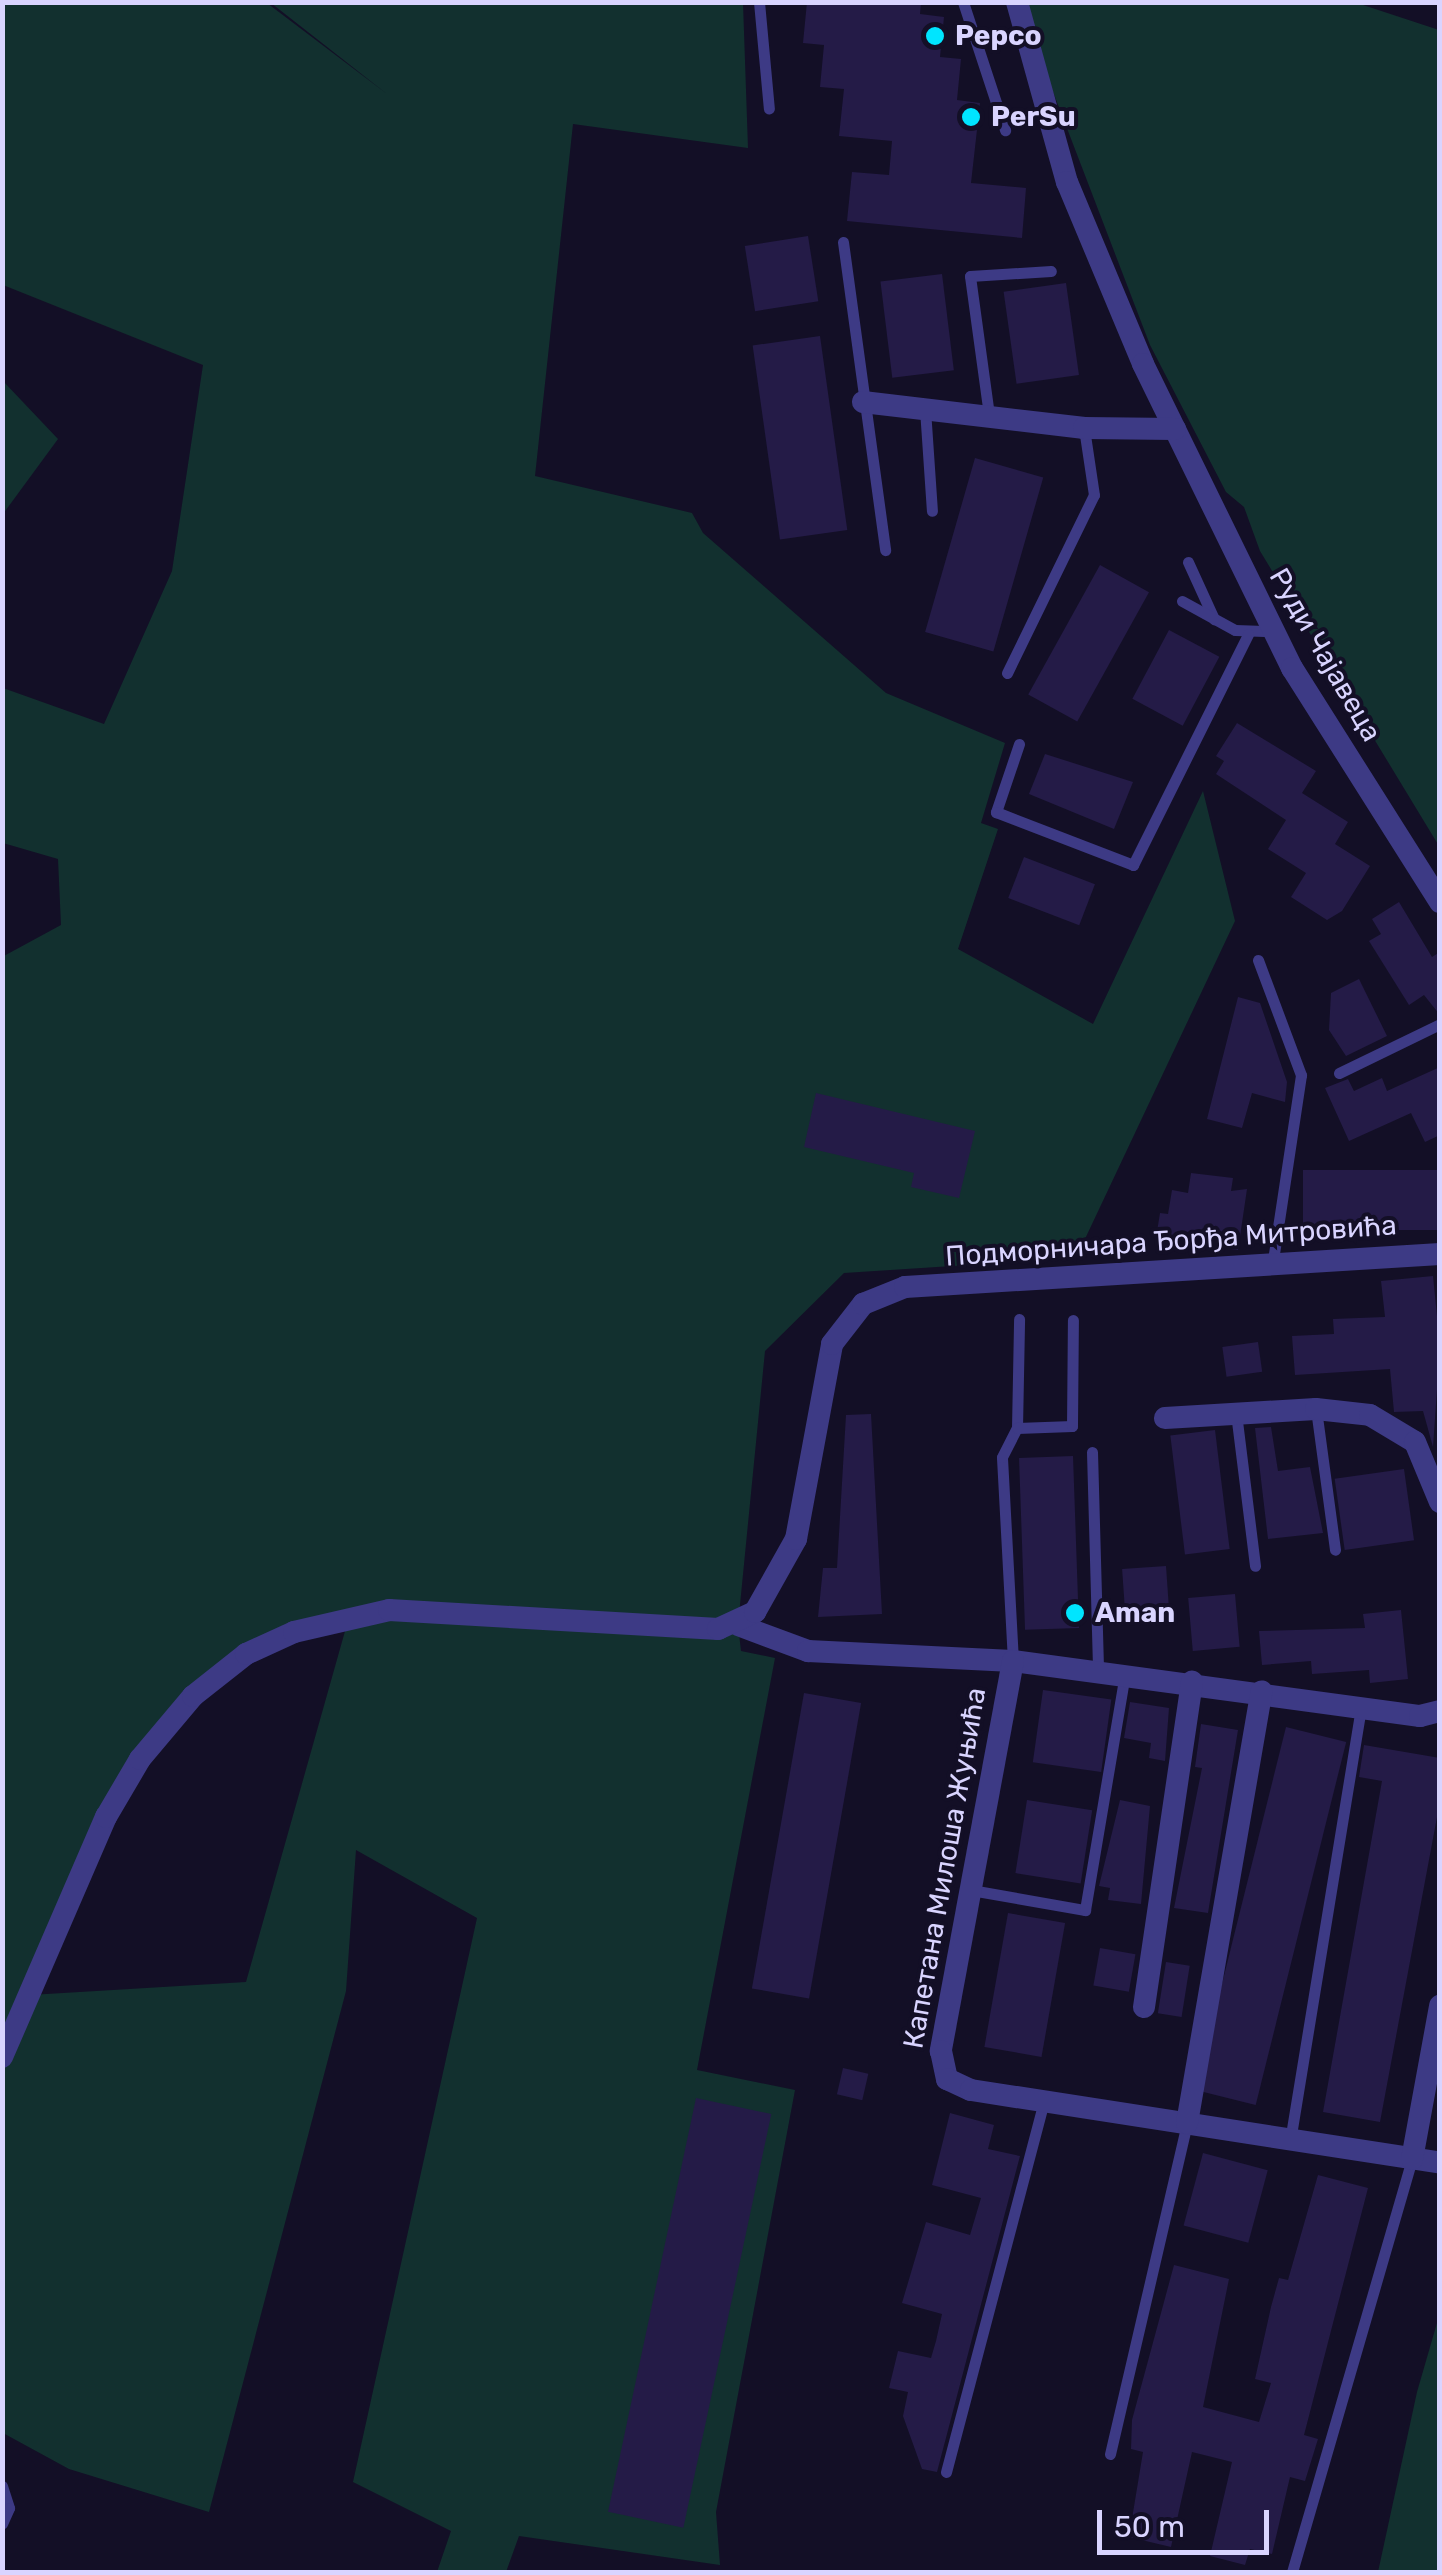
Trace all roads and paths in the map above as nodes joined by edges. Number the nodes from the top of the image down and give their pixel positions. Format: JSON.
{"nodes":[{"id":1,"x":759,"y":2,"type":"edge"},
{"id":2,"x":963,"y":2,"type":"edge"},
{"id":3,"x":1017,"y":2,"type":"edge"},
{"id":4,"x":768,"y":109,"type":"dead end"},
{"id":5,"x":1004,"y":130,"type":"dead end"},
{"id":6,"x":843,"y":242,"type":"dead end"},
{"id":7,"x":1051,"y":270,"type":"dead end"},
{"id":8,"x":863,"y":402,"type":"junction"},
{"id":9,"x":925,"y":408,"type":"junction"},
{"id":10,"x":988,"y":415,"type":"junction"},
{"id":11,"x":1084,"y":428,"type":"junction"},
{"id":12,"x":1175,"y":429,"type":"junction"},
{"id":13,"x":932,"y":510,"type":"dead end"},
{"id":14,"x":884,"y":550,"type":"dead end"},
{"id":15,"x":1188,"y":562,"type":"dead end"},
{"id":16,"x":1182,"y":602,"type":"dead end"},
{"id":17,"x":1214,"y":618,"type":"junction"},
{"id":18,"x":1273,"y":631,"type":"junction"},
{"id":19,"x":1248,"y":634,"type":"junction"},
{"id":20,"x":1007,"y":673,"type":"dead end"},
{"id":21,"x":1019,"y":744,"type":"dead end"},
{"id":22,"x":1440,"y":902,"type":"edge"},
{"id":23,"x":1258,"y":960,"type":"dead end"},
{"id":24,"x":1440,"y":1024,"type":"edge"},
{"id":25,"x":1339,"y":1073,"type":"dead end"},
{"id":26,"x":1440,"y":1254,"type":"edge"},
{"id":27,"x":1272,"y":1267,"type":"junction"},
{"id":28,"x":1019,"y":1319,"type":"dead end"},
{"id":29,"x":1073,"y":1320,"type":"dead end"},
{"id":30,"x":1316,"y":1409,"type":"junction"},
{"id":31,"x":1236,"y":1413,"type":"junction"},
{"id":32,"x":1165,"y":1418,"type":"dead end"},
{"id":33,"x":1017,"y":1428,"type":"junction"},
{"id":34,"x":1092,"y":1452,"type":"dead end"},
{"id":35,"x":1440,"y":1502,"type":"edge"},
{"id":36,"x":1334,"y":1550,"type":"dead end"},
{"id":37,"x":1254,"y":1566,"type":"dead end"},
{"id":38,"x":738,"y":1624,"type":"junction"},
{"id":39,"x":1013,"y":1661,"type":"junction"},
{"id":40,"x":1098,"y":1669,"type":"junction"},
{"id":41,"x":1126,"y":1672,"type":"junction"},
{"id":42,"x":1192,"y":1682,"type":"junction"},
{"id":43,"x":1262,"y":1691,"type":"junction"},
{"id":44,"x":1361,"y":1706,"type":"junction"},
{"id":45,"x":1440,"y":1711,"type":"edge"},
{"id":46,"x":971,"y":1890,"type":"junction"},
{"id":47,"x":1440,"y":2006,"type":"edge"},
{"id":48,"x":1144,"y":2008,"type":"dead end"},
{"id":49,"x":2,"y":2057,"type":"edge"},
{"id":50,"x":1044,"y":2102,"type":"junction"},
{"id":51,"x":1186,"y":2124,"type":"junction"},
{"id":52,"x":1290,"y":2140,"type":"junction"},
{"id":53,"x":1412,"y":2159,"type":"junction"},
{"id":54,"x":1440,"y":2164,"type":"edge"},
{"id":55,"x":1110,"y":2454,"type":"dead end"},
{"id":56,"x":946,"y":2472,"type":"dead end"},
{"id":57,"x":2,"y":2486,"type":"edge"},
{"id":58,"x":2,"y":2524,"type":"edge"},
{"id":59,"x":1292,"y":2572,"type":"edge"}],
"edges":[{"from":1,"to":4,"type":"lane"},
{"from":2,"to":5,"type":"lane"},
{"from":3,"to":12,"type":"street","name":"Руди Чајавеца"},
{"from":6,"to":8,"type":"lane"},
{"from":7,"to":10,"type":"lane"},
{"from":8,"to":9,"type":"street"},
{"from":8,"to":14,"type":"lane"},
{"from":9,"to":10,"type":"street"},
{"from":9,"to":13,"type":"lane"},
{"from":10,"to":11,"type":"street"},
{"from":11,"to":12,"type":"street"},
{"from":11,"to":20,"type":"lane"},
{"from":12,"to":18,"type":"street","name":"Руди Чајавеца"},
{"from":15,"to":17,"type":"lane"},
{"from":16,"to":17,"type":"lane"},
{"from":17,"to":19,"type":"lane"},
{"from":18,"to":19,"type":"lane"},
{"from":18,"to":22,"type":"street","name":"Руди Чајавеца"},
{"from":19,"to":21,"type":"lane","name":"Руди Чајавеца"},
{"from":23,"to":27,"type":"lane"},
{"from":24,"to":25,"type":"lane"},
{"from":26,"to":27,"type":"street","name":"Подморничара Ђорђа Митровића"},
{"from":27,"to":38,"type":"street","name":"Подморничара Ђорђа Митровића"},
{"from":28,"to":33,"type":"lane"},
{"from":29,"to":33,"type":"lane"},
{"from":30,"to":31,"type":"street"},
{"from":30,"to":35,"type":"street"},
{"from":30,"to":36,"type":"lane"},
{"from":31,"to":32,"type":"street"},
{"from":31,"to":37,"type":"lane"},
{"from":33,"to":39,"type":"lane"},
{"from":34,"to":40,"type":"lane"},
{"from":38,"to":39,"type":"street","name":"Капетана Милоша Жуњића"},
{"from":38,"to":49,"type":"street","name":"Капетана Милоша Жуњића"},
{"from":39,"to":40,"type":"street","name":"Капетана Милоша Жуњића"},
{"from":39,"to":46,"type":"street","name":"Капетана Милоша Жуњића"},
{"from":40,"to":41,"type":"street","name":"Капетана Милоша Жуњића"},
{"from":41,"to":42,"type":"street","name":"Капетана Милоша Жуњића"},
{"from":41,"to":46,"type":"lane"},
{"from":42,"to":43,"type":"street","name":"Капетана Милоша Жуњића"},
{"from":42,"to":48,"type":"street"},
{"from":43,"to":44,"type":"street","name":"Капетана Милоша Жуњића"},
{"from":43,"to":51,"type":"street"},
{"from":44,"to":45,"type":"street","name":"Капетана Милоша Жуњића"},
{"from":44,"to":52,"type":"lane"},
{"from":46,"to":50,"type":"street","name":"Капетана Милоша Жуњића"},
{"from":47,"to":53,"type":"street"},
{"from":50,"to":51,"type":"street","name":"Капетана Милоша Жуњића"},
{"from":50,"to":56,"type":"lane"},
{"from":51,"to":52,"type":"street","name":"Капетана Милоша Жуњића"},
{"from":51,"to":55,"type":"lane"},
{"from":52,"to":53,"type":"street","name":"Капетана Милоша Жуњића"},
{"from":53,"to":54,"type":"street","name":"Капетана Милоша Жуњића"},
{"from":53,"to":59,"type":"lane"},
{"from":57,"to":58,"type":"lane"}]}
